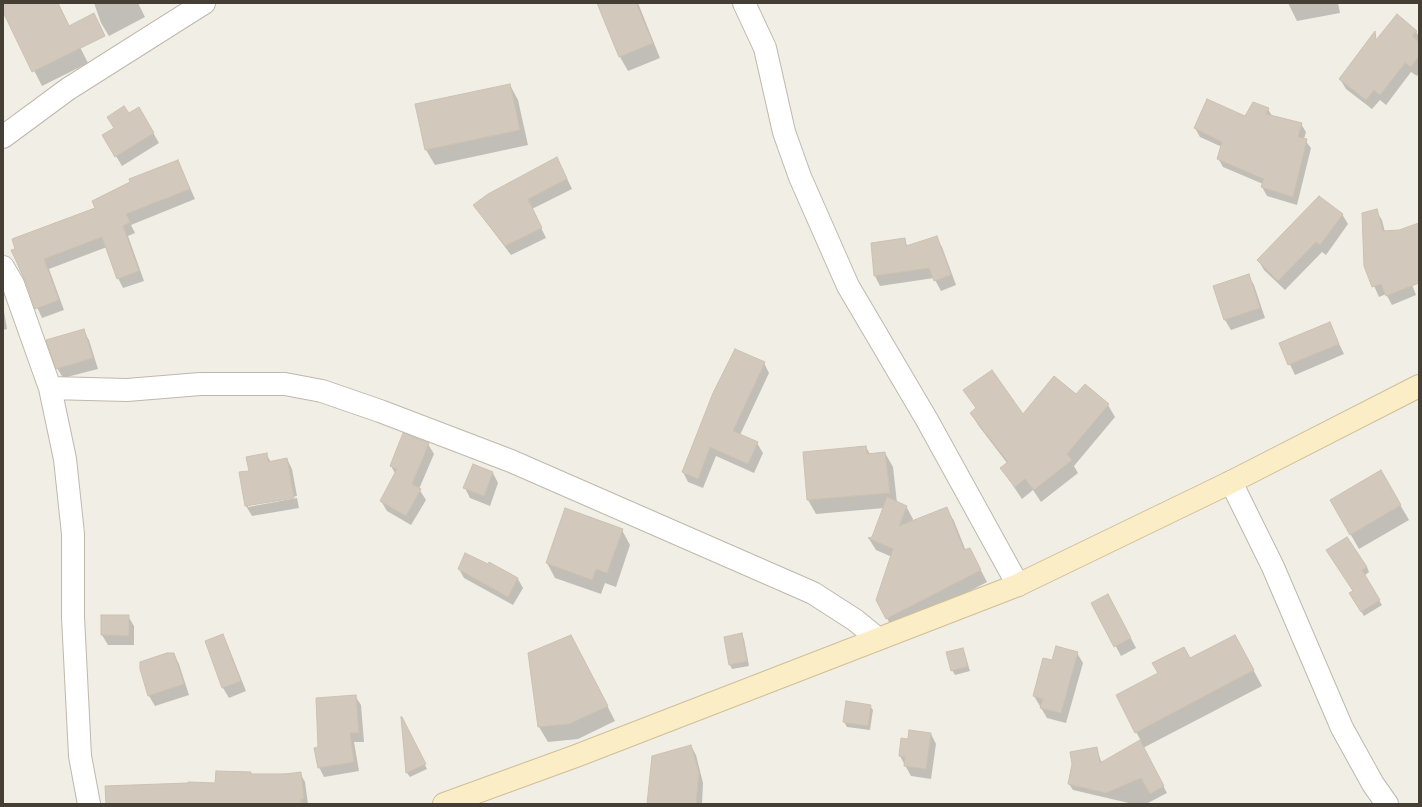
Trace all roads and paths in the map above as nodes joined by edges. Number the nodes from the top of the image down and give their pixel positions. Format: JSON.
{"nodes":[{"id":1,"x":204,"y":3,"type":"edge"},
{"id":2,"x":744,"y":3,"type":"edge"},
{"id":3,"x":3,"y":137,"type":"edge"},
{"id":4,"x":3,"y":266,"type":"edge"},
{"id":5,"x":1419,"y":386,"type":"edge"},
{"id":6,"x":50,"y":388,"type":"junction"},
{"id":7,"x":1231,"y":482,"type":"junction"},
{"id":8,"x":1018,"y":584,"type":"junction"},
{"id":9,"x":877,"y":638,"type":"junction"},
{"id":10,"x":89,"y":804,"type":"edge"},
{"id":11,"x":444,"y":804,"type":"edge"},
{"id":12,"x":1387,"y":804,"type":"edge"}],
"edges":[{"from":1,"to":3,"type":"street"},
{"from":2,"to":8,"type":"street"},
{"from":4,"to":6,"type":"street"},
{"from":5,"to":7,"type":"main road"},
{"from":6,"to":9,"type":"street"},
{"from":6,"to":10,"type":"street"},
{"from":7,"to":8,"type":"main road"},
{"from":7,"to":12,"type":"street"},
{"from":8,"to":9,"type":"main road"},
{"from":9,"to":11,"type":"main road"}]}
